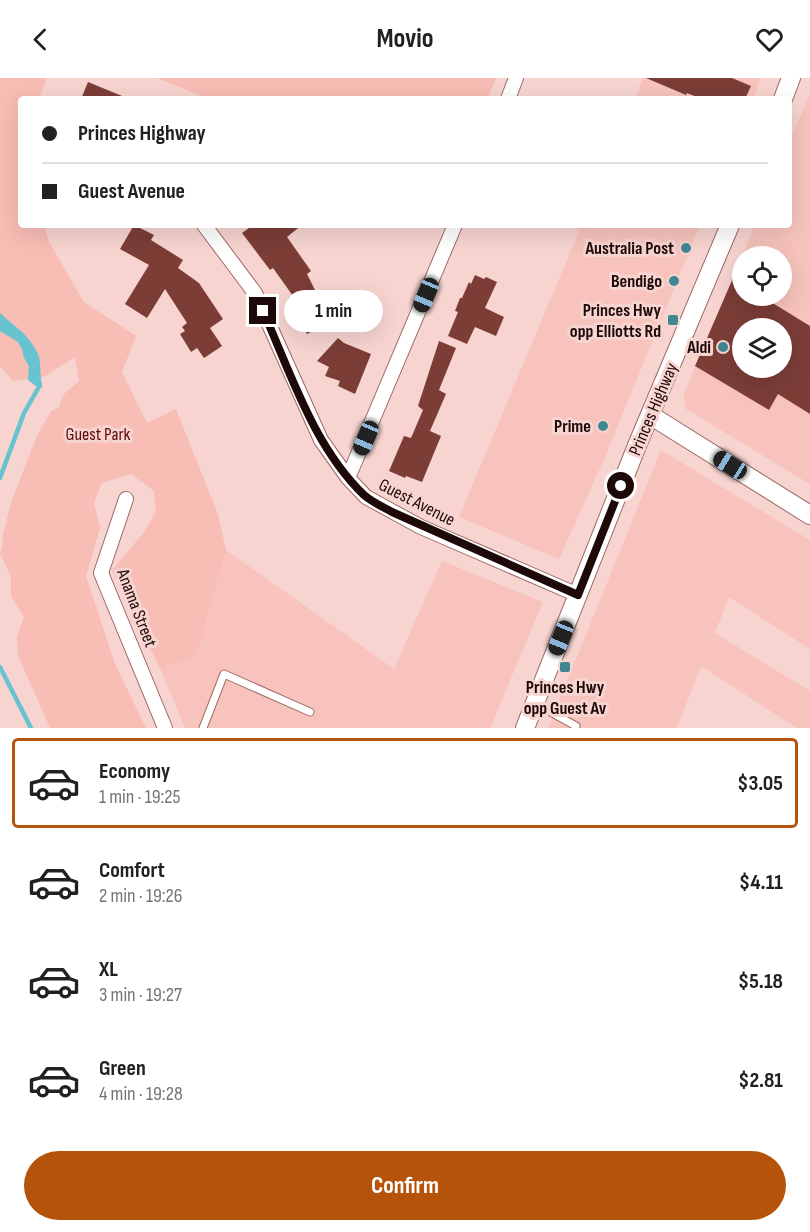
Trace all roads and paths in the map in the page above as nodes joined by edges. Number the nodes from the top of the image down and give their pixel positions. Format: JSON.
{"nodes":[{"id":1,"x":516,"y":78,"type":"edge"},
{"id":2,"x":791,"y":78,"type":"edge"},
{"id":3,"x":509,"y":96,"type":"edge"},
{"id":4,"x":784,"y":96,"type":"edge"},
{"id":5,"x":206,"y":228,"type":"edge"},
{"id":6,"x":454,"y":228,"type":"edge"},
{"id":7,"x":729,"y":228,"type":"edge"},
{"id":8,"x":650,"y":415,"type":"junction"},
{"id":9,"x":348,"y":478,"type":"junction"},
{"id":10,"x":126,"y":499,"type":"dead end"},
{"id":11,"x":810,"y":515,"type":"edge"},
{"id":12,"x":578,"y":595,"type":"junction"},
{"id":13,"x":535,"y":703,"type":"junction"},
{"id":14,"x":310,"y":712,"type":"dead end"},
{"id":15,"x":165,"y":728,"type":"edge"},
{"id":16,"x":203,"y":728,"type":"edge"},
{"id":17,"x":525,"y":728,"type":"edge"},
{"id":18,"x":575,"y":728,"type":"edge"}],
"edges":[{"from":1,"to":3,"type":"street"},
{"from":2,"to":4,"type":"main road"},
{"from":5,"to":9,"type":"street","name":"Guest Avenue"},
{"from":6,"to":9,"type":"street"},
{"from":7,"to":8,"type":"main road","name":"Princes Highway"},
{"from":8,"to":11,"type":"main road"},
{"from":8,"to":12,"type":"main road","name":"Princes Highway"},
{"from":9,"to":12,"type":"street","name":"Guest Avenue"},
{"from":10,"to":15,"type":"street","name":"Anama Street"},
{"from":12,"to":13,"type":"main road","name":"Princes Highway"},
{"from":13,"to":17,"type":"main road","name":"Princes Highway"},
{"from":13,"to":18,"type":"lane"},
{"from":14,"to":16,"type":"lane"}]}
